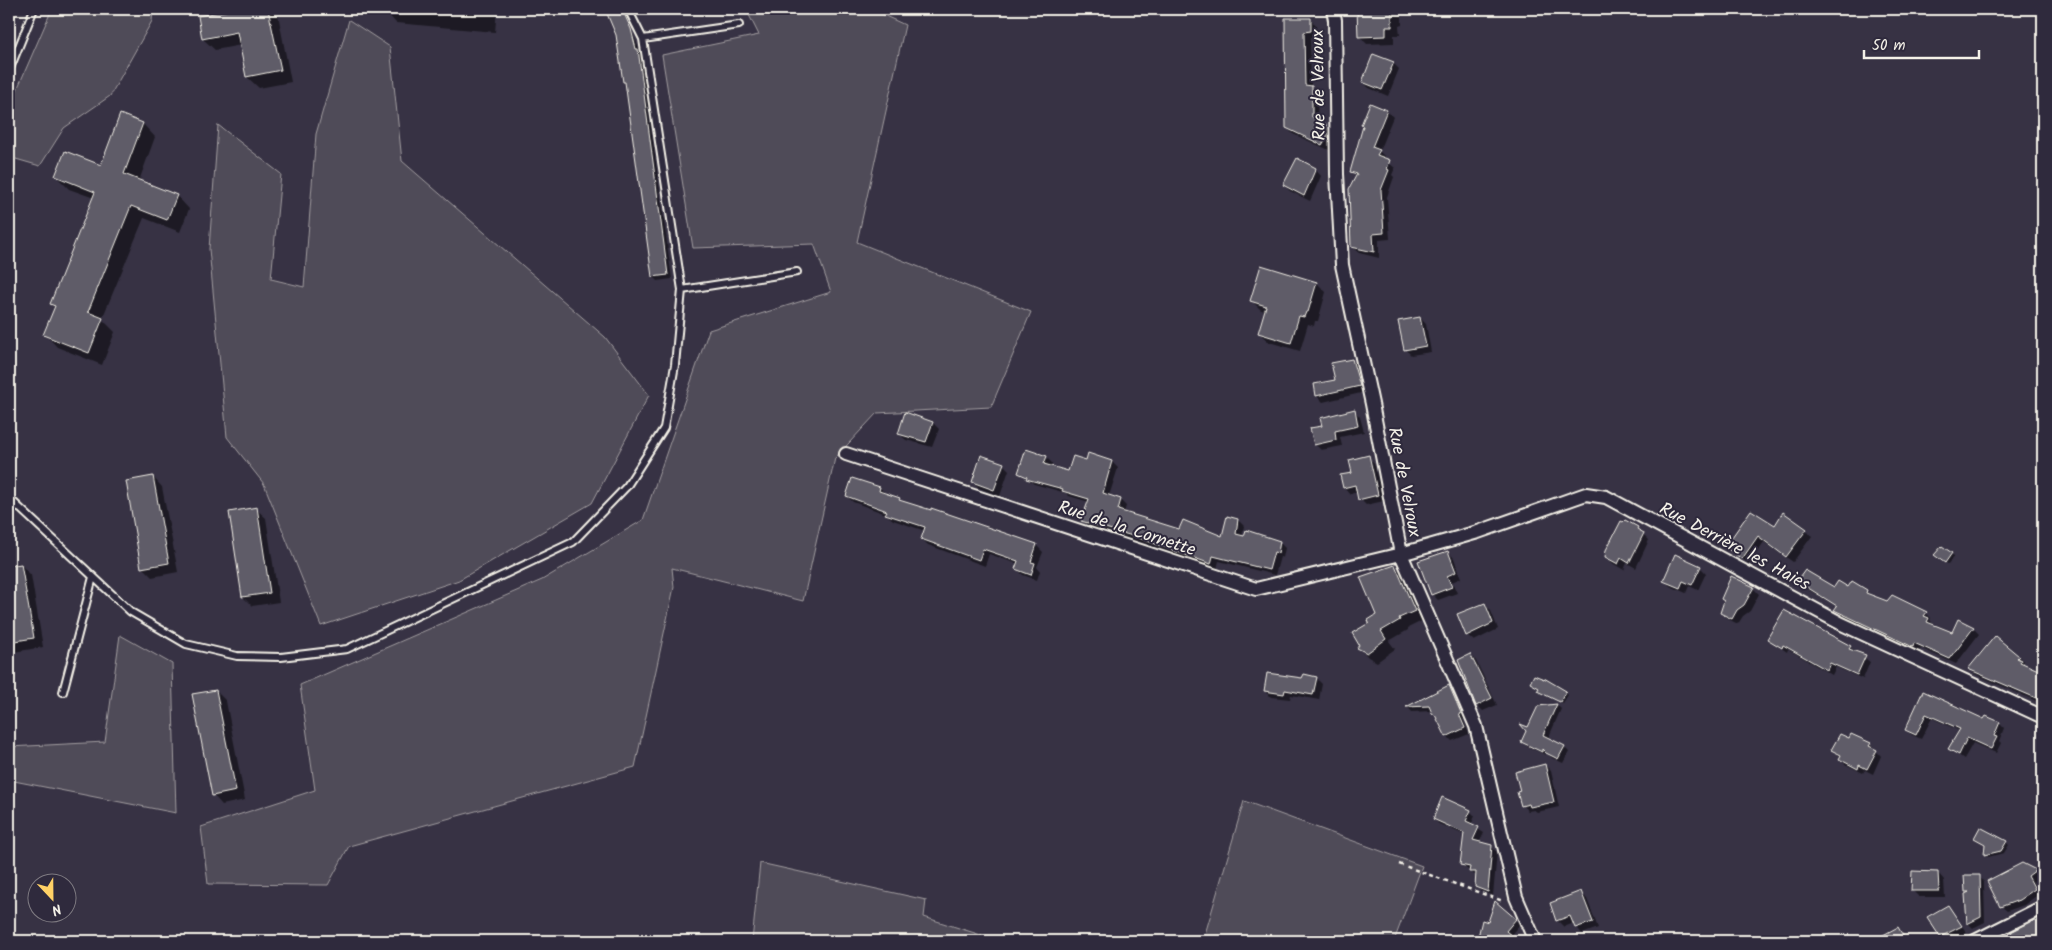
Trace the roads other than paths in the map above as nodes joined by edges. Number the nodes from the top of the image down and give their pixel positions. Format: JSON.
{"nodes":[{"id":1,"x":34,"y":9,"type":"edge"},
{"id":2,"x":628,"y":9,"type":"edge"},
{"id":3,"x":1333,"y":9,"type":"edge"},
{"id":4,"x":739,"y":25,"type":"dead end"},
{"id":5,"x":643,"y":39,"type":"junction"},
{"id":6,"x":9,"y":71,"type":"edge"},
{"id":7,"x":797,"y":272,"type":"dead end"},
{"id":8,"x":682,"y":290,"type":"junction"},
{"id":9,"x":846,"y":454,"type":"dead end"},
{"id":10,"x":9,"y":498,"type":"edge"},
{"id":11,"x":1401,"y":554,"type":"junction"},
{"id":12,"x":93,"y":577,"type":"junction"},
{"id":13,"x":63,"y":692,"type":"dead end"},
{"id":14,"x":2043,"y":717,"type":"edge"},
{"id":15,"x":2043,"y":907,"type":"edge"},
{"id":16,"x":1535,"y":941,"type":"edge"},
{"id":17,"x":1975,"y":941,"type":"edge"}],
"edges":[{"from":1,"to":6,"type":"lane"},
{"from":2,"to":5,"type":"lane"},
{"from":3,"to":11,"type":"street","name":"Rue de Velroux"},
{"from":4,"to":5,"type":"lane"},
{"from":5,"to":8,"type":"lane"},
{"from":7,"to":8,"type":"lane"},
{"from":8,"to":12,"type":"lane"},
{"from":9,"to":11,"type":"street","name":"Rue de la Cornette"},
{"from":10,"to":12,"type":"lane"},
{"from":11,"to":14,"type":"street","name":"Rue Derrière les Haies"},
{"from":11,"to":16,"type":"street","name":"Rue de Velroux"},
{"from":12,"to":13,"type":"lane"},
{"from":15,"to":17,"type":"street"}]}
